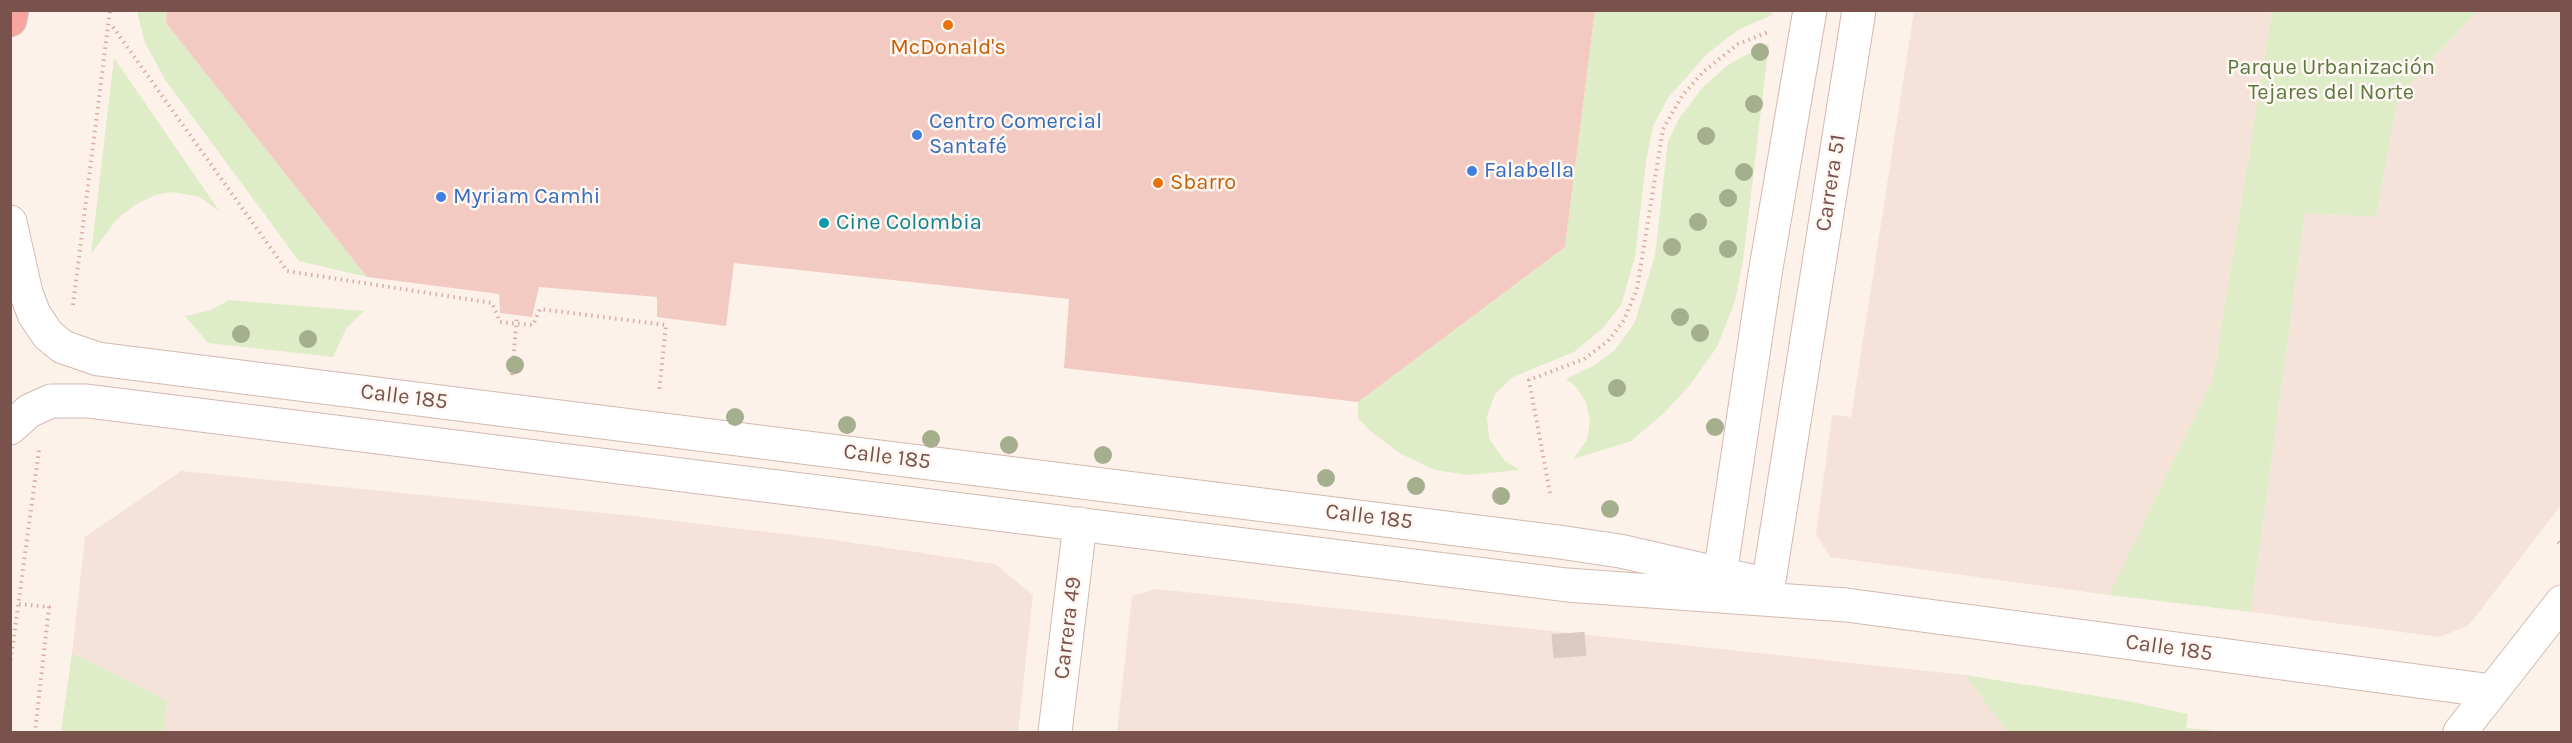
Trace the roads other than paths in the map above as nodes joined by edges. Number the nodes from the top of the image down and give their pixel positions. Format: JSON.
{"nodes":[{"id":1,"x":12,"y":10,"type":"edge"},
{"id":2,"x":1810,"y":10,"type":"edge"},
{"id":3,"x":1859,"y":10,"type":"edge"},
{"id":4,"x":10,"y":20,"type":"edge"},
{"id":5,"x":10,"y":222,"type":"edge"},
{"id":6,"x":1755,"y":341,"type":"junction"},
{"id":7,"x":1803,"y":355,"type":"junction"},
{"id":8,"x":10,"y":428,"type":"edge"},
{"id":9,"x":1080,"y":524,"type":"junction"},
{"id":10,"x":1719,"y":584,"type":"junction"},
{"id":11,"x":1766,"y":592,"type":"junction"},
{"id":12,"x":2562,"y":602,"type":"edge"},
{"id":13,"x":2492,"y":691,"type":"junction"},
{"id":14,"x":1055,"y":732,"type":"edge"},
{"id":15,"x":2460,"y":732,"type":"edge"}],
"edges":[{"from":1,"to":4,"type":"highway"},
{"from":2,"to":6,"type":"street"},
{"from":3,"to":7,"type":"street","name":"Carrera 51"},
{"from":5,"to":10,"type":"street","name":"Calle 185"},
{"from":6,"to":7,"type":"street"},
{"from":6,"to":10,"type":"street"},
{"from":7,"to":11,"type":"street","name":"Carrera 51"},
{"from":8,"to":9,"type":"street","name":"Calle 185"},
{"from":9,"to":10,"type":"street","name":"Calle 185"},
{"from":9,"to":14,"type":"street","name":"Carrera 49"},
{"from":10,"to":11,"type":"street","name":"Calle 185"},
{"from":11,"to":13,"type":"street","name":"Calle 185"},
{"from":12,"to":13,"type":"street"},
{"from":13,"to":15,"type":"street"}]}
